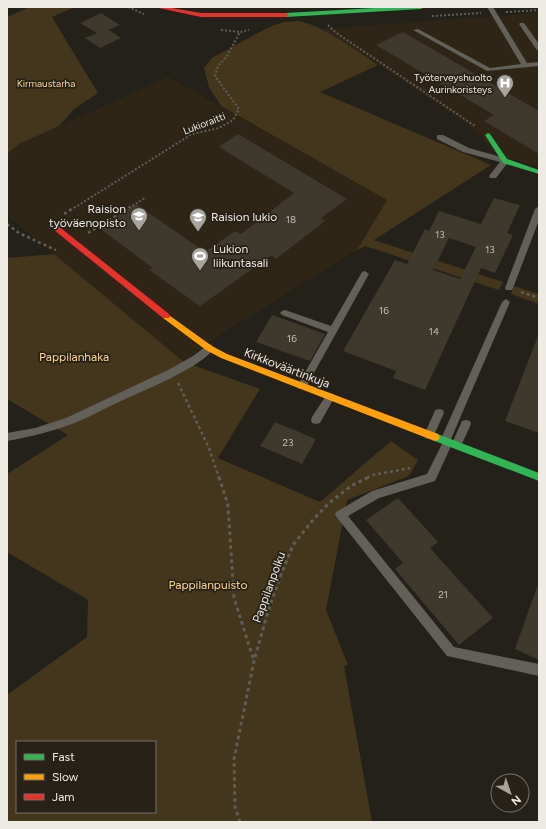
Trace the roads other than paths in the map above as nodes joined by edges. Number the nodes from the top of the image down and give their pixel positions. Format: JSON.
{"nodes":[{"id":1,"x":157,"y":7,"type":"edge"},
{"id":2,"x":421,"y":7,"type":"edge"},
{"id":3,"x":491,"y":10,"type":"edge"},
{"id":4,"x":522,"y":24,"type":"dead end"},
{"id":5,"x":416,"y":30,"type":"dead end"},
{"id":6,"x":539,"y":49,"type":"edge"},
{"id":7,"x":539,"y":64,"type":"edge"},
{"id":8,"x":525,"y":66,"type":"junction"},
{"id":9,"x":488,"y":135,"type":"road end"},
{"id":10,"x":440,"y":137,"type":"dead end"},
{"id":11,"x":505,"y":161,"type":"junction"},
{"id":12,"x":539,"y":172,"type":"edge"},
{"id":13,"x":493,"y":176,"type":"dead end"},
{"id":14,"x":539,"y":209,"type":"edge"},
{"id":15,"x":58,"y":228,"type":"dead end"},
{"id":16,"x":365,"y":274,"type":"dead end"},
{"id":17,"x":509,"y":288,"type":"road end"},
{"id":18,"x":506,"y":302,"type":"dead end"},
{"id":19,"x":284,"y":313,"type":"dead end"},
{"id":20,"x":333,"y":330,"type":"junction"},
{"id":21,"x":209,"y":348,"type":"junction"},
{"id":22,"x":302,"y":386,"type":"junction"},
{"id":23,"x":330,"y":397,"type":"junction"},
{"id":24,"x":439,"y":413,"type":"dead end"},
{"id":25,"x":316,"y":420,"type":"dead end"},
{"id":26,"x":466,"y":424,"type":"dead end"},
{"id":27,"x":429,"y":435,"type":"junction"},
{"id":28,"x":7,"y":437,"type":"edge"},
{"id":29,"x":450,"y":443,"type":"junction"},
{"id":30,"x":539,"y":477,"type":"edge"},
{"id":31,"x":539,"y":670,"type":"edge"}],
"edges":[{"from":1,"to":2,"type":"street"},
{"from":3,"to":8,"type":"lane"},
{"from":4,"to":6,"type":"lane"},
{"from":5,"to":8,"type":"lane"},
{"from":7,"to":8,"type":"lane"},
{"from":9,"to":11,"type":"street"},
{"from":10,"to":11,"type":"lane"},
{"from":11,"to":12,"type":"street"},
{"from":11,"to":13,"type":"lane"},
{"from":14,"to":17,"type":"lane"},
{"from":15,"to":21,"type":"street","name":"Kirkkoväärtinkuja"},
{"from":16,"to":20,"type":"lane"},
{"from":18,"to":29,"type":"lane"},
{"from":19,"to":20,"type":"lane"},
{"from":20,"to":22,"type":"lane"},
{"from":21,"to":22,"type":"street","name":"Kirkkoväärtinkuja"},
{"from":21,"to":28,"type":"lane"},
{"from":22,"to":23,"type":"street","name":"Kirkkoväärtinkuja"},
{"from":23,"to":25,"type":"lane"},
{"from":23,"to":27,"type":"street","name":"Kirkkoväärtinkuja"},
{"from":24,"to":27,"type":"lane"},
{"from":26,"to":29,"type":"lane"},
{"from":27,"to":29,"type":"street","name":"Kirkkoväärtinkuja"},
{"from":29,"to":30,"type":"street","name":"Kirkkoväärtinkuja"},
{"from":29,"to":31,"type":"lane"}]}
